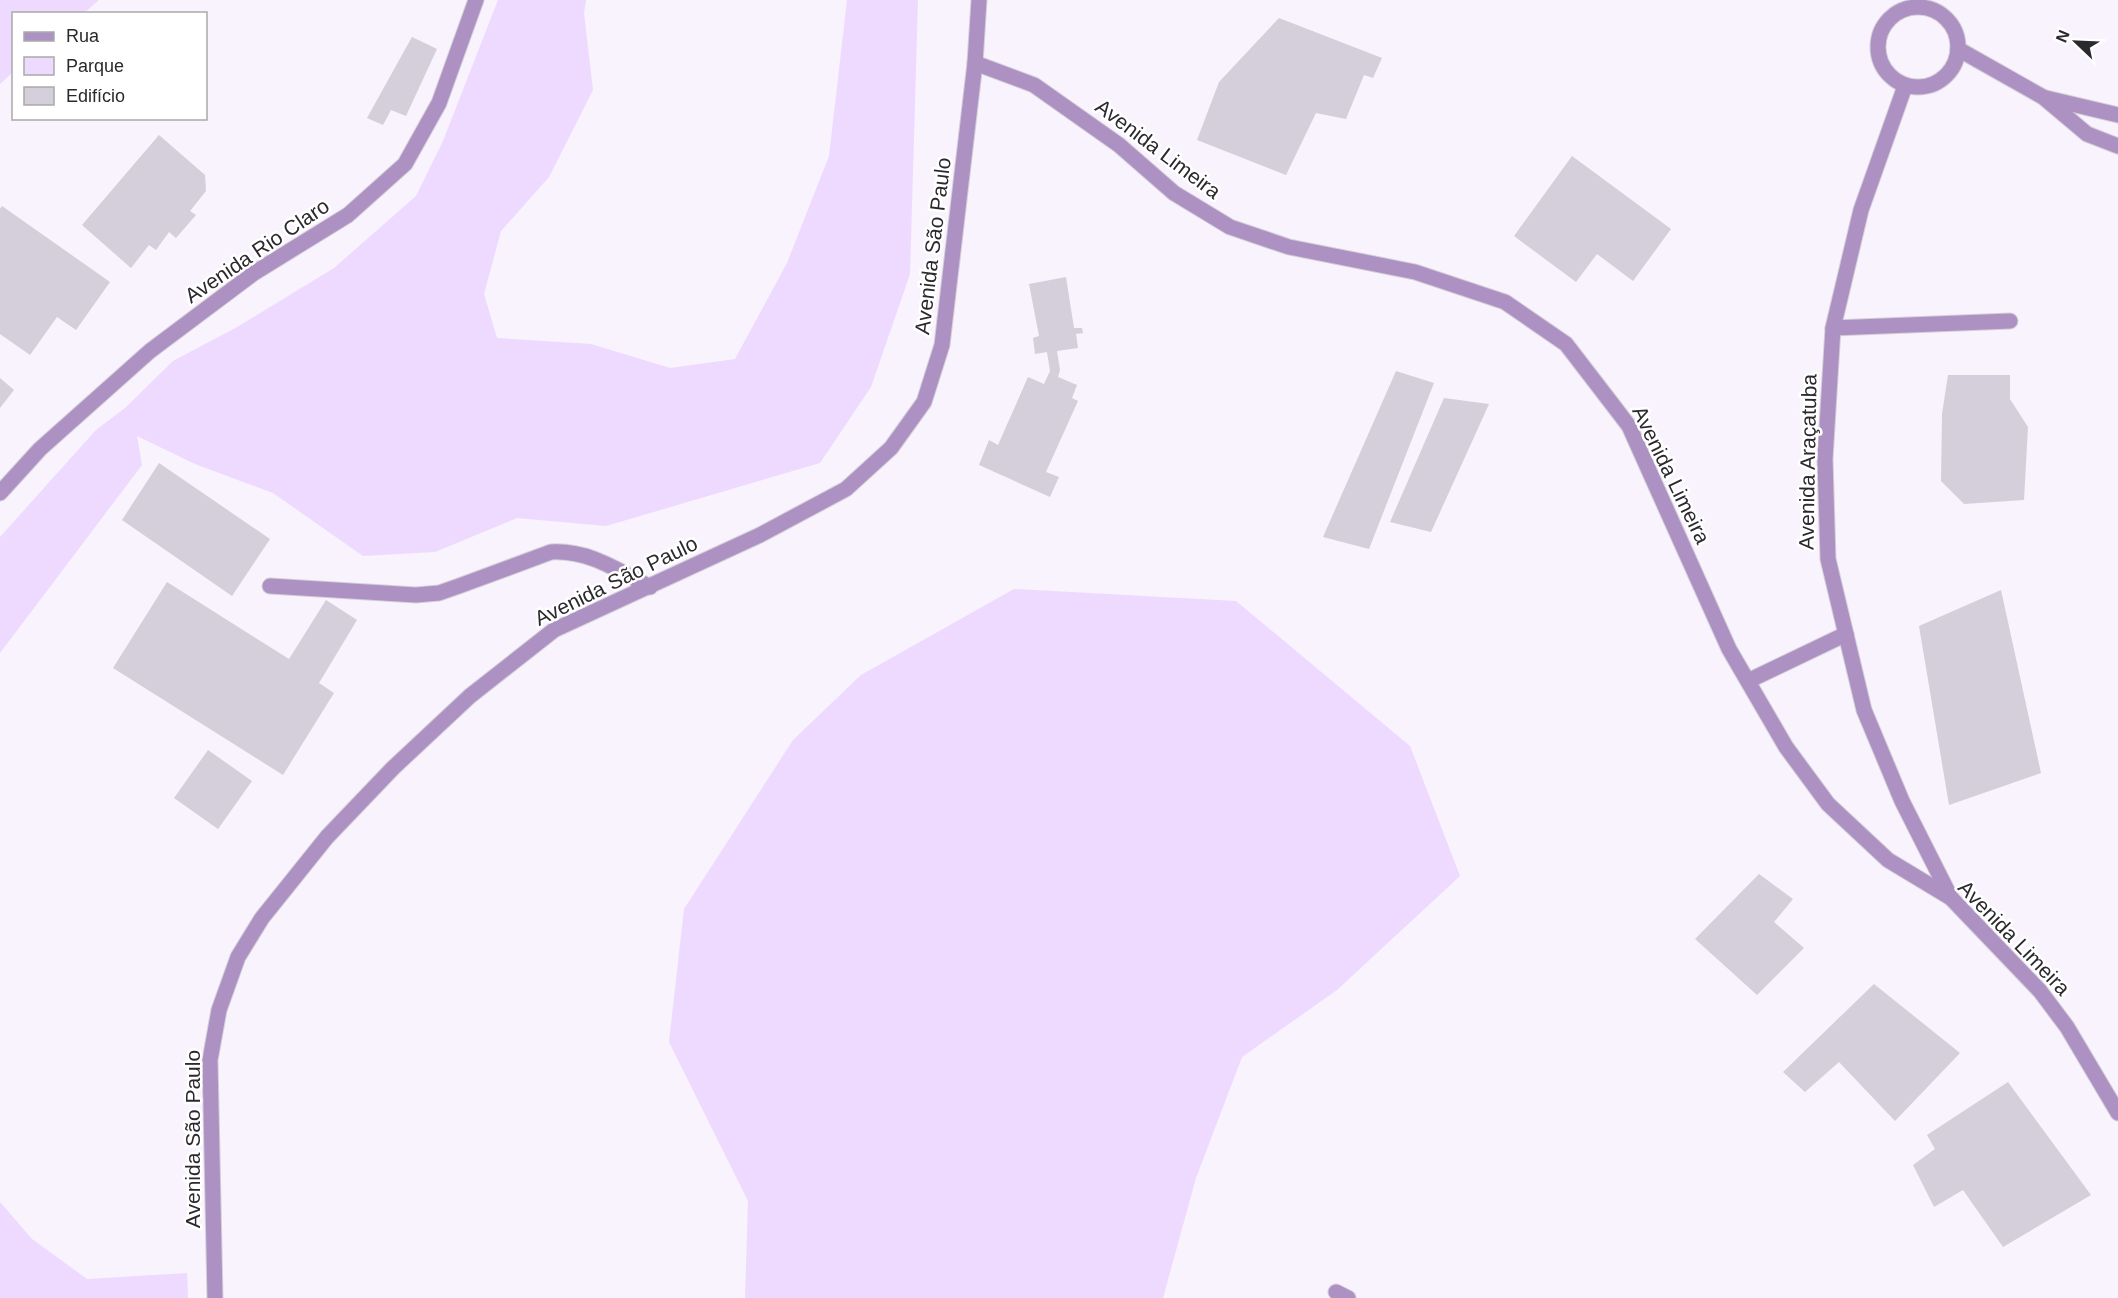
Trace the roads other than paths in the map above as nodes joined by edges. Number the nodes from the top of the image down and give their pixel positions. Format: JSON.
{"nodes":[{"id":1,"x":476,"y":0,"type":"edge"},
{"id":2,"x":979,"y":0,"type":"edge"},
{"id":3,"x":1896,"y":5,"type":"edge"},
{"id":4,"x":1958,"y":48,"type":"junction"},
{"id":5,"x":975,"y":63,"type":"junction"},
{"id":6,"x":1905,"y":86,"type":"junction"},
{"id":7,"x":2043,"y":97,"type":"junction"},
{"id":8,"x":2118,"y":115,"type":"edge"},
{"id":9,"x":2118,"y":147,"type":"edge"},
{"id":10,"x":2010,"y":321,"type":"dead end"},
{"id":11,"x":1833,"y":327,"type":"junction"},
{"id":12,"x":0,"y":493,"type":"edge"},
{"id":13,"x":270,"y":586,"type":"dead end"},
{"id":14,"x":650,"y":587,"type":"junction"},
{"id":15,"x":1846,"y":634,"type":"junction"},
{"id":16,"x":1748,"y":681,"type":"junction"},
{"id":17,"x":1951,"y":898,"type":"junction"},
{"id":18,"x":2118,"y":1113,"type":"edge"},
{"id":19,"x":215,"y":1298,"type":"edge"}],
"edges":[{"from":1,"to":12,"type":"street","name":"Avenida Rio Claro"},
{"from":2,"to":5,"type":"street","name":"Avenida São Paulo"},
{"from":3,"to":4,"type":"street"},
{"from":3,"to":6,"type":"street"},
{"from":4,"to":6,"type":"street"},
{"from":4,"to":7,"type":"street"},
{"from":5,"to":14,"type":"street","name":"Avenida São Paulo"},
{"from":5,"to":16,"type":"street","name":"Avenida Limeira"},
{"from":6,"to":11,"type":"street","name":"Avenida Araçatuba"},
{"from":7,"to":8,"type":"street"},
{"from":7,"to":9,"type":"street"},
{"from":10,"to":11,"type":"street"},
{"from":11,"to":15,"type":"street","name":"Avenida Araçatuba"},
{"from":13,"to":14,"type":"street"},
{"from":14,"to":19,"type":"street","name":"Avenida São Paulo"},
{"from":15,"to":16,"type":"street"},
{"from":15,"to":17,"type":"street","name":"Avenida Araçatuba"},
{"from":16,"to":17,"type":"street","name":"Avenida Limeira"},
{"from":17,"to":18,"type":"street","name":"Avenida Limeira"}]}
